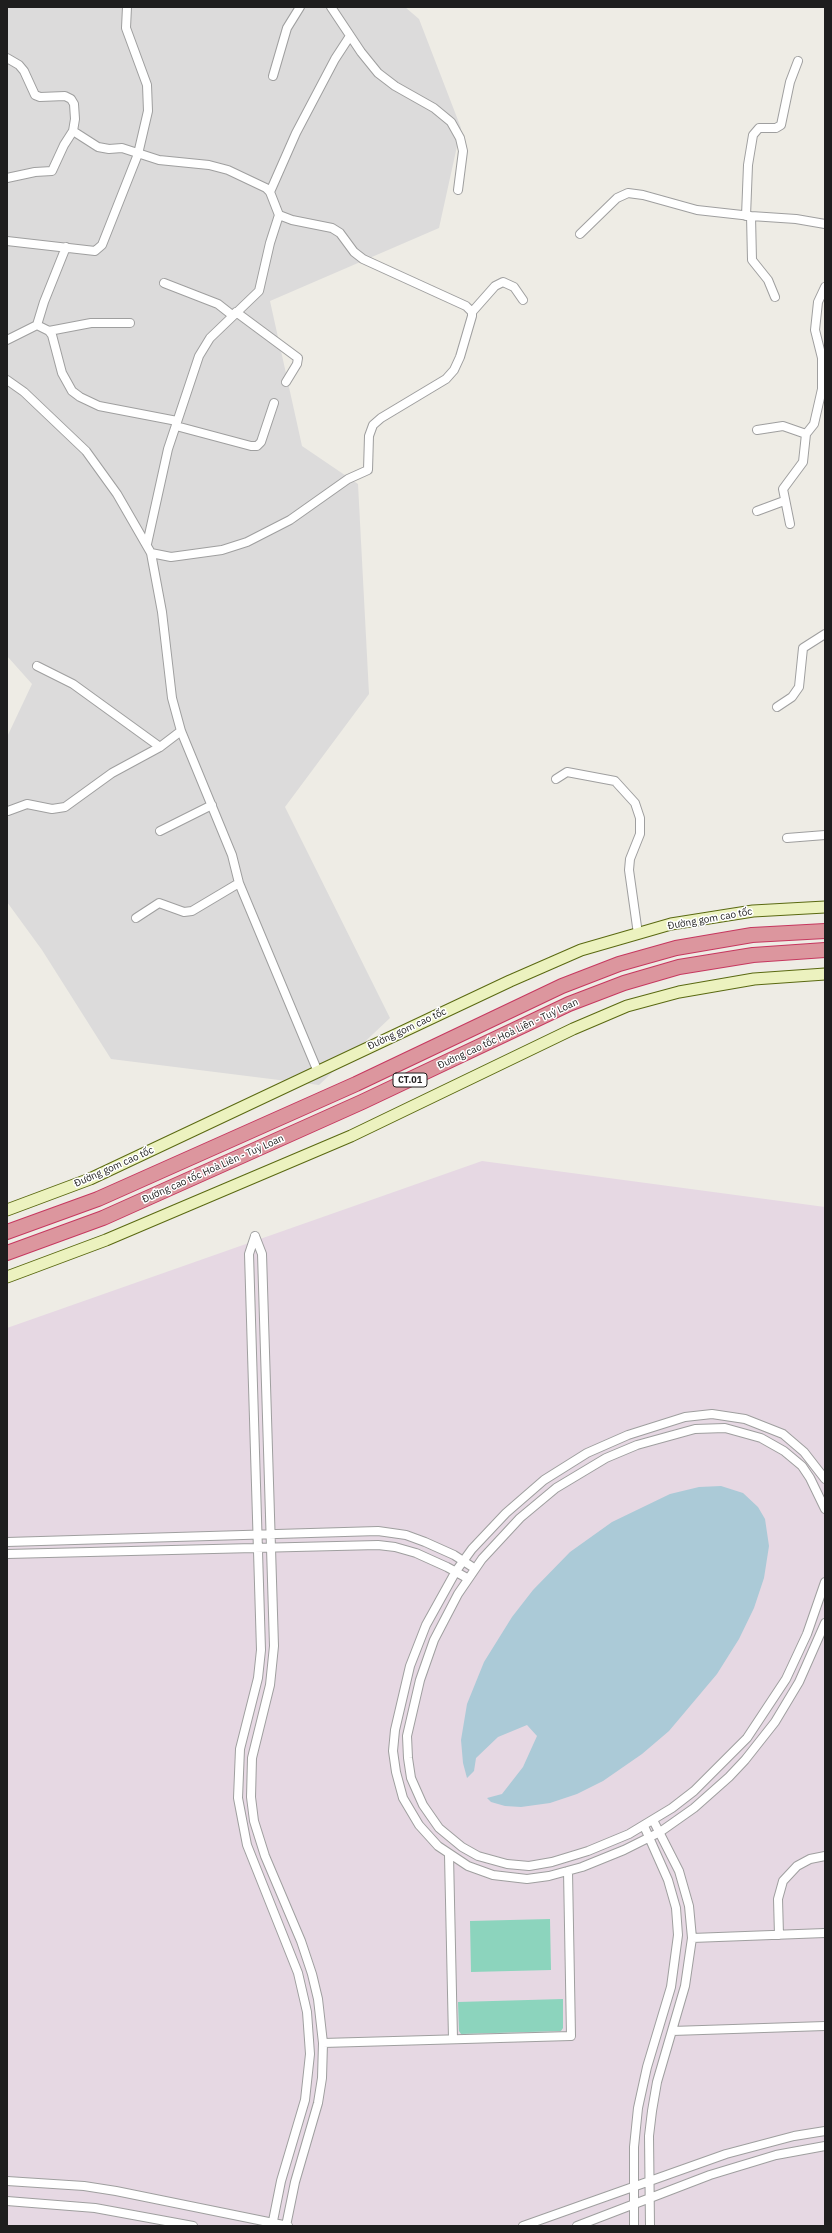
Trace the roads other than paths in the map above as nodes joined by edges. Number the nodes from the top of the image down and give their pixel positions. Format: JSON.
{"nodes":[{"id":1,"x":127,"y":7,"type":"edge"},
{"id":2,"x":300,"y":7,"type":"edge"},
{"id":3,"x":331,"y":7,"type":"edge"},
{"id":4,"x":350,"y":36,"type":"junction"},
{"id":5,"x":7,"y":58,"type":"edge"},
{"id":6,"x":798,"y":61,"type":"dead end"},
{"id":7,"x":273,"y":76,"type":"dead end"},
{"id":8,"x":73,"y":131,"type":"junction"},
{"id":9,"x":138,"y":154,"type":"junction"},
{"id":10,"x":7,"y":178,"type":"edge"},
{"id":11,"x":458,"y":190,"type":"dead end"},
{"id":12,"x":270,"y":192,"type":"junction"},
{"id":13,"x":279,"y":215,"type":"junction"},
{"id":14,"x":748,"y":216,"type":"junction"},
{"id":15,"x":825,"y":224,"type":"edge"},
{"id":16,"x":580,"y":234,"type":"dead end"},
{"id":17,"x":7,"y":241,"type":"edge"},
{"id":18,"x":66,"y":247,"type":"junction"},
{"id":19,"x":164,"y":284,"type":"dead end"},
{"id":20,"x":825,"y":287,"type":"edge"},
{"id":21,"x":775,"y":297,"type":"dead end"},
{"id":22,"x":523,"y":300,"type":"dead end"},
{"id":23,"x":822,"y":303,"type":"edge"},
{"id":24,"x":472,"y":312,"type":"junction"},
{"id":25,"x":234,"y":314,"type":"junction"},
{"id":26,"x":130,"y":324,"type":"dead end"},
{"id":27,"x":37,"y":325,"type":"junction"},
{"id":28,"x":49,"y":330,"type":"junction"},
{"id":29,"x":7,"y":340,"type":"edge"},
{"id":30,"x":7,"y":380,"type":"edge"},
{"id":31,"x":286,"y":382,"type":"dead end"},
{"id":32,"x":274,"y":403,"type":"dead end"},
{"id":33,"x":176,"y":424,"type":"junction"},
{"id":34,"x":757,"y":430,"type":"dead end"},
{"id":35,"x":806,"y":434,"type":"junction"},
{"id":36,"x":784,"y":501,"type":"junction"},
{"id":37,"x":757,"y":511,"type":"dead end"},
{"id":38,"x":790,"y":524,"type":"dead end"},
{"id":39,"x":147,"y":544,"type":"junction"},
{"id":40,"x":151,"y":553,"type":"junction"},
{"id":41,"x":825,"y":634,"type":"edge"},
{"id":42,"x":37,"y":666,"type":"dead end"},
{"id":43,"x":777,"y":707,"type":"dead end"},
{"id":44,"x":181,"y":731,"type":"junction"},
{"id":45,"x":160,"y":747,"type":"junction"},
{"id":46,"x":556,"y":779,"type":"dead end"},
{"id":47,"x":212,"y":805,"type":"junction"},
{"id":48,"x":8,"y":811,"type":"edge"},
{"id":49,"x":160,"y":831,"type":"dead end"},
{"id":50,"x":825,"y":835,"type":"edge"},
{"id":51,"x":787,"y":838,"type":"dead end"},
{"id":52,"x":239,"y":883,"type":"junction"},
{"id":53,"x":825,"y":906,"type":"edge"},
{"id":54,"x":136,"y":918,"type":"dead end"},
{"id":55,"x":825,"y":930,"type":"edge"},
{"id":56,"x":638,"y":934,"type":"junction"},
{"id":57,"x":825,"y":950,"type":"edge"},
{"id":58,"x":825,"y":974,"type":"edge"},
{"id":59,"x":318,"y":1072,"type":"junction"},
{"id":60,"x":7,"y":1210,"type":"edge"},
{"id":61,"x":7,"y":1232,"type":"edge"},
{"id":62,"x":7,"y":1253,"type":"edge"},
{"id":63,"x":7,"y":1277,"type":"edge"},
{"id":64,"x":600,"y":1447,"type":"junction"},
{"id":65,"x":606,"y":1458,"type":"junction"},
{"id":66,"x":810,"y":1459,"type":"junction"},
{"id":67,"x":802,"y":1466,"type":"junction"},
{"id":68,"x":825,"y":1479,"type":"edge"},
{"id":69,"x":825,"y":1509,"type":"edge"},
{"id":70,"x":257,"y":1534,"type":"junction"},
{"id":71,"x":270,"y":1534,"type":"junction"},
{"id":72,"x":7,"y":1542,"type":"edge"},
{"id":73,"x":270,"y":1546,"type":"junction"},
{"id":74,"x":257,"y":1547,"type":"junction"},
{"id":75,"x":7,"y":1554,"type":"edge"},
{"id":76,"x":464,"y":1560,"type":"junction"},
{"id":77,"x":474,"y":1568,"type":"junction"},
{"id":78,"x":456,"y":1571,"type":"junction"},
{"id":79,"x":467,"y":1578,"type":"junction"},
{"id":80,"x":825,"y":1582,"type":"edge"},
{"id":81,"x":825,"y":1623,"type":"edge"},
{"id":82,"x":653,"y":1820,"type":"junction"},
{"id":83,"x":644,"y":1826,"type":"junction"},
{"id":84,"x":660,"y":1832,"type":"junction"},
{"id":85,"x":650,"y":1837,"type":"junction"},
{"id":86,"x":449,"y":1855,"type":"junction"},
{"id":87,"x":825,"y":1856,"type":"edge"},
{"id":88,"x":568,"y":1871,"type":"junction"},
{"id":89,"x":825,"y":1933,"type":"edge"},
{"id":90,"x":779,"y":1935,"type":"junction"},
{"id":91,"x":692,"y":1938,"type":"junction"},
{"id":92,"x":825,"y":2026,"type":"edge"},
{"id":93,"x":672,"y":2031,"type":"junction"},
{"id":94,"x":453,"y":2039,"type":"junction"},
{"id":95,"x":323,"y":2043,"type":"junction"},
{"id":96,"x":825,"y":2131,"type":"edge"},
{"id":97,"x":825,"y":2146,"type":"edge"},
{"id":98,"x":649,"y":2181,"type":"junction"},
{"id":99,"x":7,"y":2182,"type":"edge"},
{"id":100,"x":634,"y":2187,"type":"junction"},
{"id":101,"x":649,"y":2199,"type":"junction"},
{"id":102,"x":7,"y":2202,"type":"edge"},
{"id":103,"x":634,"y":2206,"type":"junction"},
{"id":104,"x":272,"y":2224,"type":"edge"},
{"id":105,"x":193,"y":2226,"type":"edge"},
{"id":106,"x":287,"y":2226,"type":"edge"},
{"id":107,"x":523,"y":2226,"type":"edge"},
{"id":108,"x":577,"y":2226,"type":"edge"},
{"id":109,"x":634,"y":2226,"type":"edge"},
{"id":110,"x":650,"y":2226,"type":"edge"}],
"edges":[{"from":1,"to":9,"type":"street"},
{"from":2,"to":7,"type":"street"},
{"from":3,"to":4,"type":"street"},
{"from":4,"to":11,"type":"street"},
{"from":4,"to":12,"type":"street"},
{"from":5,"to":8,"type":"street"},
{"from":6,"to":14,"type":"street"},
{"from":8,"to":9,"type":"street"},
{"from":8,"to":10,"type":"street"},
{"from":9,"to":12,"type":"street"},
{"from":9,"to":18,"type":"street"},
{"from":12,"to":13,"type":"street"},
{"from":13,"to":24,"type":"street"},
{"from":13,"to":25,"type":"street"},
{"from":14,"to":15,"type":"street"},
{"from":14,"to":16,"type":"street"},
{"from":14,"to":21,"type":"street"},
{"from":17,"to":18,"type":"street"},
{"from":18,"to":27,"type":"street"},
{"from":19,"to":25,"type":"street"},
{"from":20,"to":23,"type":"street"},
{"from":22,"to":24,"type":"street"},
{"from":23,"to":35,"type":"street"},
{"from":24,"to":40,"type":"street"},
{"from":25,"to":31,"type":"street"},
{"from":25,"to":33,"type":"street"},
{"from":26,"to":28,"type":"street"},
{"from":27,"to":28,"type":"street"},
{"from":27,"to":29,"type":"street"},
{"from":28,"to":33,"type":"street"},
{"from":30,"to":39,"type":"street"},
{"from":32,"to":33,"type":"street"},
{"from":33,"to":39,"type":"street"},
{"from":34,"to":35,"type":"street"},
{"from":35,"to":36,"type":"street"},
{"from":36,"to":37,"type":"street"},
{"from":36,"to":38,"type":"street"},
{"from":39,"to":40,"type":"street"},
{"from":40,"to":44,"type":"street"},
{"from":41,"to":43,"type":"street"},
{"from":42,"to":45,"type":"street"},
{"from":44,"to":45,"type":"street"},
{"from":44,"to":47,"type":"street"},
{"from":45,"to":48,"type":"street"},
{"from":46,"to":56,"type":"street"},
{"from":47,"to":49,"type":"street"},
{"from":47,"to":52,"type":"street"},
{"from":50,"to":51,"type":"street"},
{"from":52,"to":54,"type":"street"},
{"from":52,"to":59,"type":"street"},
{"from":53,"to":56,"type":"main road","name":"Đường gom cao tốc"},
{"from":55,"to":61,"type":"highway","name":"Đường cao tốc Hoà Liên - Tuý Loan","number":"CT.01"},
{"from":56,"to":59,"type":"main road","name":"Đường gom cao tốc"},
{"from":57,"to":62,"type":"highway","name":"Đường cao tốc Hoà Liên - Tuý Loan","number":"CT.01"},
{"from":58,"to":63,"type":"main road"},
{"from":59,"to":60,"type":"main road","name":"Đường gom cao tốc"},
{"from":64,"to":65,"type":"street"},
{"from":64,"to":66,"type":"street"},
{"from":64,"to":76,"type":"street"},
{"from":65,"to":67,"type":"street"},
{"from":65,"to":77,"type":"street"},
{"from":66,"to":67,"type":"street"},
{"from":66,"to":68,"type":"street"},
{"from":67,"to":69,"type":"street"},
{"from":70,"to":71,"type":"street"},
{"from":70,"to":71,"type":"street"},
{"from":70,"to":72,"type":"street"},
{"from":70,"to":74,"type":"street"},
{"from":71,"to":73,"type":"street"},
{"from":71,"to":76,"type":"street"},
{"from":73,"to":74,"type":"street"},
{"from":73,"to":78,"type":"street"},
{"from":73,"to":95,"type":"street"},
{"from":74,"to":75,"type":"street"},
{"from":74,"to":104,"type":"street"},
{"from":76,"to":77,"type":"street"},
{"from":76,"to":78,"type":"street"},
{"from":77,"to":79,"type":"street"},
{"from":78,"to":79,"type":"street"},
{"from":78,"to":86,"type":"street"},
{"from":79,"to":83,"type":"street"},
{"from":80,"to":82,"type":"street"},
{"from":81,"to":84,"type":"street"},
{"from":82,"to":83,"type":"street"},
{"from":82,"to":84,"type":"street"},
{"from":83,"to":85,"type":"street"},
{"from":84,"to":85,"type":"street"},
{"from":84,"to":91,"type":"street"},
{"from":85,"to":88,"type":"street"},
{"from":85,"to":100,"type":"street"},
{"from":86,"to":88,"type":"street"},
{"from":86,"to":94,"type":"street"},
{"from":87,"to":90,"type":"street"},
{"from":88,"to":94,"type":"street"},
{"from":89,"to":90,"type":"street"},
{"from":90,"to":91,"type":"street"},
{"from":91,"to":93,"type":"street"},
{"from":92,"to":93,"type":"street"},
{"from":93,"to":98,"type":"street"},
{"from":94,"to":95,"type":"street"},
{"from":95,"to":106,"type":"street"},
{"from":96,"to":98,"type":"street"},
{"from":97,"to":101,"type":"street"},
{"from":98,"to":100,"type":"street"},
{"from":98,"to":101,"type":"street"},
{"from":99,"to":104,"type":"street"},
{"from":100,"to":103,"type":"street"},
{"from":100,"to":107,"type":"street"},
{"from":101,"to":103,"type":"street"},
{"from":101,"to":110,"type":"street"},
{"from":102,"to":105,"type":"street"},
{"from":103,"to":108,"type":"street"},
{"from":103,"to":109,"type":"street"},
{"from":104,"to":106,"type":"street"}]}
